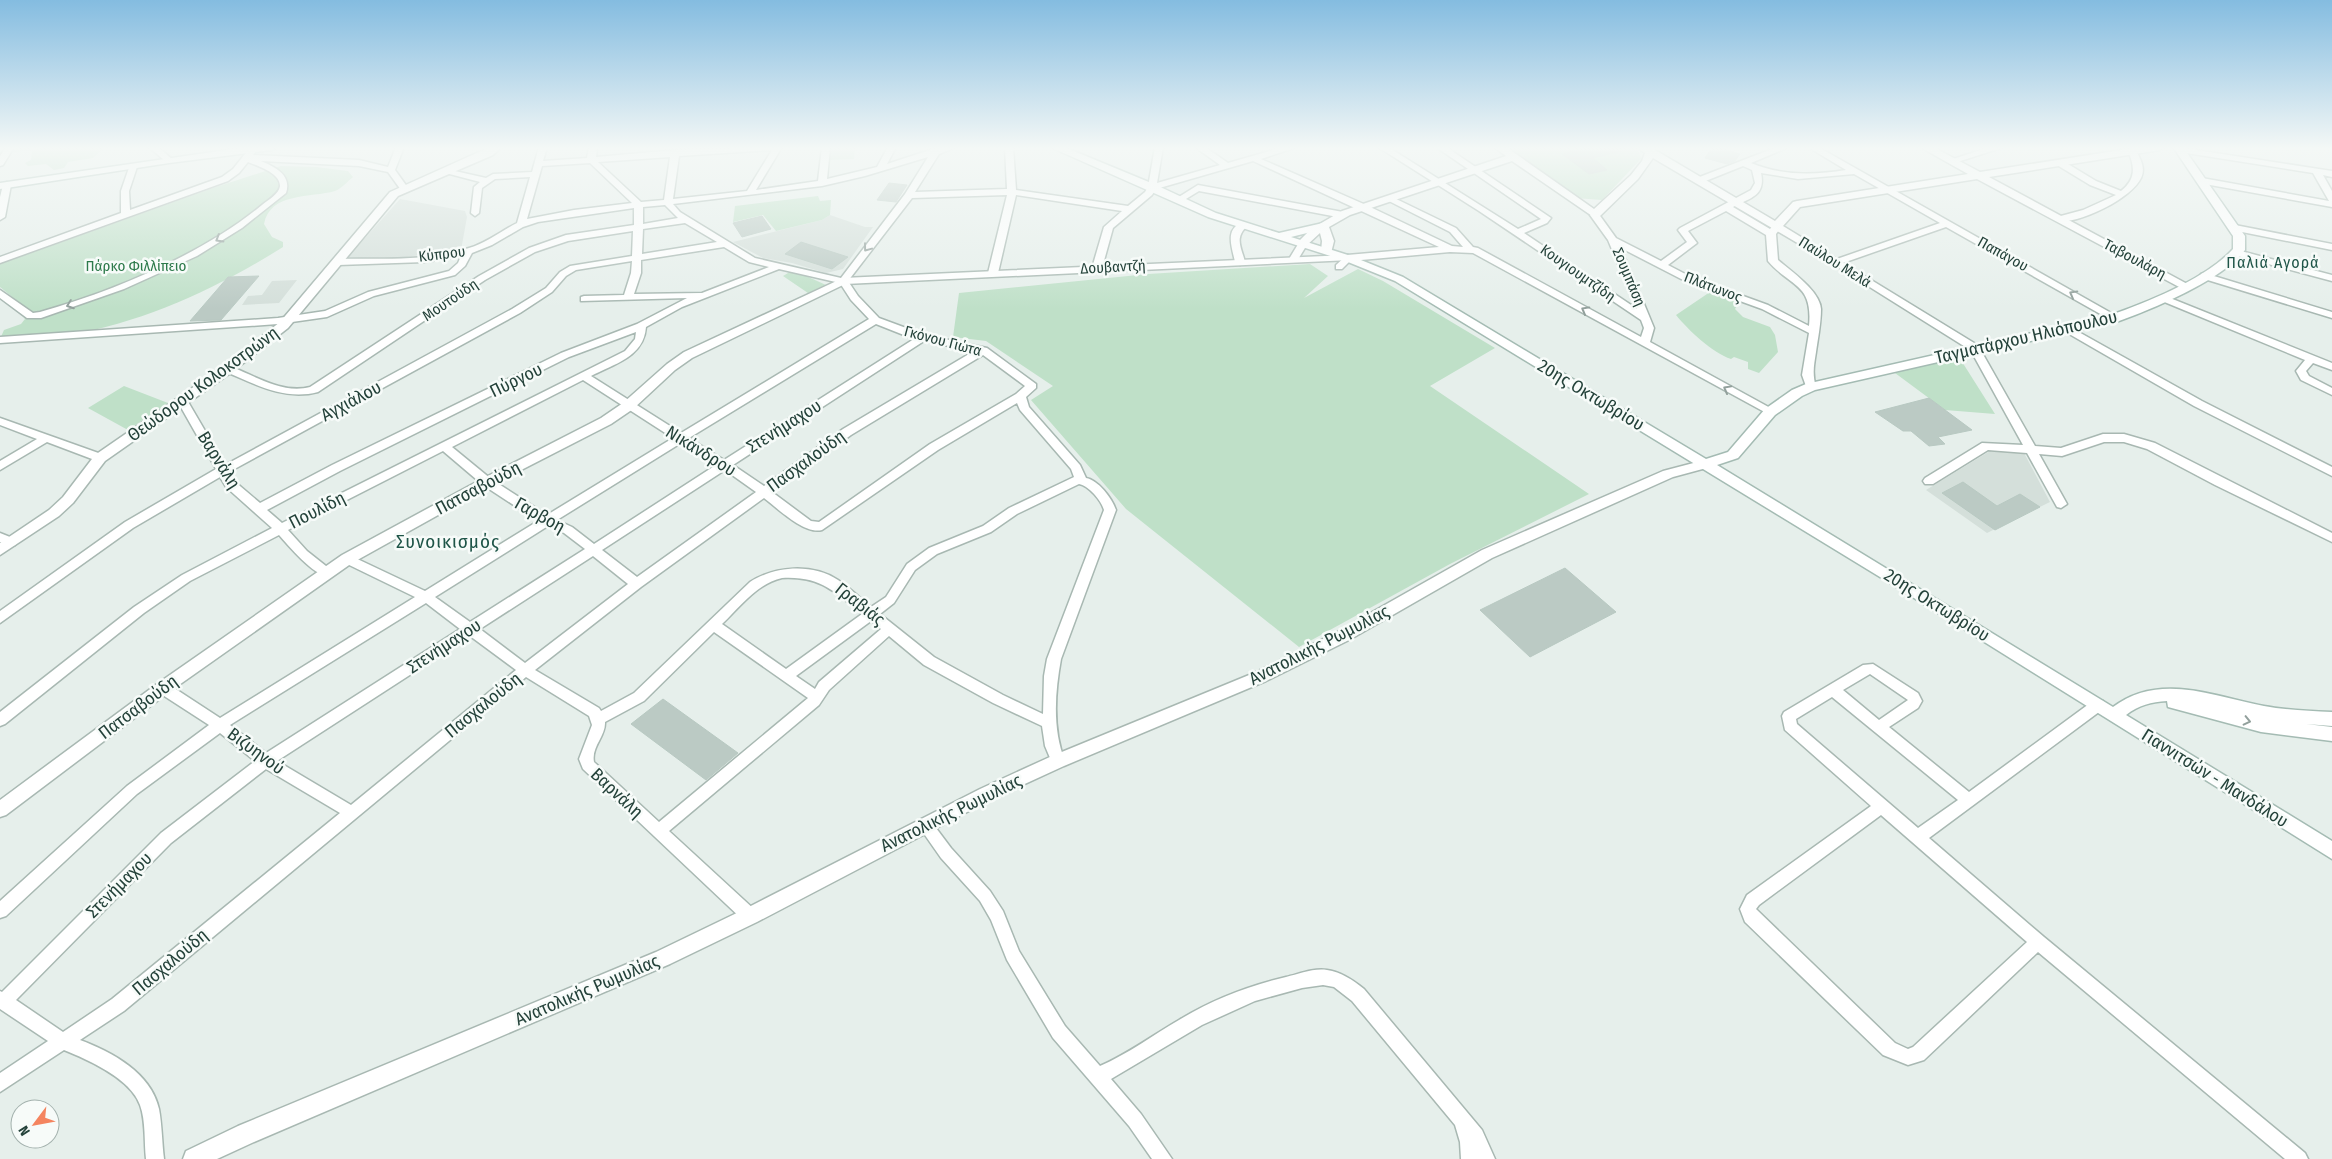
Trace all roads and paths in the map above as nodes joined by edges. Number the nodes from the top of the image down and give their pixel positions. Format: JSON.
{"nodes":[{"id":1,"x":2,"y":201,"type":"edge"},
{"id":2,"x":125,"y":201,"type":"edge"},
{"id":3,"x":163,"y":201,"type":"edge"},
{"id":4,"x":272,"y":201,"type":"edge"},
{"id":5,"x":387,"y":201,"type":"edge"},
{"id":6,"x":476,"y":201,"type":"edge"},
{"id":7,"x":527,"y":201,"type":"edge"},
{"id":8,"x":635,"y":201,"type":"edge"},
{"id":9,"x":668,"y":201,"type":"joint"},
{"id":10,"x":903,"y":201,"type":"edge"},
{"id":11,"x":1010,"y":201,"type":"edge"},
{"id":12,"x":1073,"y":201,"type":"edge"},
{"id":13,"x":1138,"y":201,"type":"edge"},
{"id":14,"x":1180,"y":201,"type":"edge"},
{"id":15,"x":1268,"y":201,"type":"edge"},
{"id":16,"x":1350,"y":201,"type":"edge"},
{"id":17,"x":1379,"y":201,"type":"edge"},
{"id":18,"x":1393,"y":201,"type":"edge"},
{"id":19,"x":1472,"y":201,"type":"edge"},
{"id":20,"x":1521,"y":201,"type":"edge"},
{"id":21,"x":1577,"y":201,"type":"edge"},
{"id":22,"x":1605,"y":201,"type":"edge"},
{"id":23,"x":1728,"y":201,"type":"edge"},
{"id":24,"x":1740,"y":201,"type":"edge"},
{"id":25,"x":1818,"y":201,"type":"edge"},
{"id":26,"x":1909,"y":201,"type":"edge"},
{"id":27,"x":2027,"y":201,"type":"edge"},
{"id":28,"x":2109,"y":201,"type":"edge"},
{"id":29,"x":2216,"y":201,"type":"edge"},
{"id":30,"x":2316,"y":201,"type":"edge"},
{"id":31,"x":2332,"y":204,"type":"edge"},
{"id":32,"x":639,"y":205,"type":"junction"},
{"id":33,"x":1733,"y":205,"type":"junction"},
{"id":34,"x":1363,"y":207,"type":"junction"},
{"id":35,"x":1127,"y":209,"type":"junction"},
{"id":36,"x":475,"y":213,"type":"dead end"},
{"id":37,"x":126,"y":214,"type":"junction"},
{"id":38,"x":1343,"y":215,"type":"junction"},
{"id":39,"x":1595,"y":215,"type":"junction"},
{"id":40,"x":0,"y":217,"type":"edge"},
{"id":41,"x":2060,"y":219,"type":"junction"},
{"id":42,"x":686,"y":220,"type":"junction"},
{"id":43,"x":1948,"y":223,"type":"junction"},
{"id":44,"x":521,"y":224,"type":"junction"},
{"id":45,"x":1243,"y":225,"type":"junction"},
{"id":46,"x":639,"y":226,"type":"junction"},
{"id":47,"x":1323,"y":226,"type":"junction"},
{"id":48,"x":2235,"y":228,"type":"junction"},
{"id":49,"x":1774,"y":230,"type":"junction"},
{"id":50,"x":1519,"y":232,"type":"junction"},
{"id":51,"x":1280,"y":236,"type":"junction"},
{"id":52,"x":1613,"y":240,"type":"junction"},
{"id":53,"x":1303,"y":243,"type":"junction"},
{"id":54,"x":723,"y":244,"type":"junction"},
{"id":55,"x":2332,"y":247,"type":"edge"},
{"id":56,"x":1468,"y":248,"type":"junction"},
{"id":57,"x":1450,"y":249,"type":"junction"},
{"id":58,"x":1326,"y":251,"type":"junction"},
{"id":59,"x":468,"y":252,"type":"junction"},
{"id":60,"x":2237,"y":253,"type":"junction"},
{"id":61,"x":637,"y":258,"type":"junction"},
{"id":62,"x":1294,"y":259,"type":"junction"},
{"id":63,"x":0,"y":260,"type":"edge"},
{"id":64,"x":338,"y":262,"type":"junction"},
{"id":65,"x":1240,"y":262,"type":"junction"},
{"id":66,"x":1837,"y":262,"type":"junction"},
{"id":67,"x":1343,"y":263,"type":"junction"},
{"id":68,"x":779,"y":266,"type":"junction"},
{"id":69,"x":1661,"y":266,"type":"junction"},
{"id":70,"x":1097,"y":268,"type":"junction"},
{"id":71,"x":992,"y":273,"type":"junction"},
{"id":72,"x":2204,"y":276,"type":"junction"},
{"id":73,"x":2332,"y":278,"type":"edge"},
{"id":74,"x":879,"y":279,"type":"joint"},
{"id":75,"x":843,"y":281,"type":"junction"},
{"id":76,"x":2185,"y":286,"type":"junction"},
{"id":77,"x":1636,"y":292,"type":"junction"},
{"id":78,"x":0,"y":293,"type":"edge"},
{"id":79,"x":702,"y":296,"type":"junction"},
{"id":80,"x":628,"y":297,"type":"junction"},
{"id":81,"x":2165,"y":298,"type":"junction"},
{"id":82,"x":584,"y":299,"type":"dead end"},
{"id":83,"x":1622,"y":303,"type":"junction"},
{"id":84,"x":2332,"y":315,"type":"edge"},
{"id":85,"x":2115,"y":318,"type":"junction"},
{"id":86,"x":290,"y":319,"type":"junction"},
{"id":87,"x":1646,"y":319,"type":"junction"},
{"id":88,"x":876,"y":320,"type":"junction"},
{"id":89,"x":640,"y":326,"type":"junction"},
{"id":90,"x":2068,"y":329,"type":"junction"},
{"id":91,"x":1814,"y":332,"type":"junction"},
{"id":92,"x":922,"y":338,"type":"junction"},
{"id":93,"x":0,"y":340,"type":"edge"},
{"id":94,"x":1644,"y":344,"type":"junction"},
{"id":95,"x":1975,"y":349,"type":"junction"},
{"id":96,"x":983,"y":350,"type":"junction"},
{"id":97,"x":2311,"y":359,"type":"junction"},
{"id":98,"x":2332,"y":367,"type":"edge"},
{"id":99,"x":228,"y":369,"type":"junction"},
{"id":100,"x":582,"y":376,"type":"junction"},
{"id":101,"x":1811,"y":387,"type":"junction"},
{"id":102,"x":2332,"y":392,"type":"edge"},
{"id":103,"x":1020,"y":396,"type":"junction"},
{"id":104,"x":183,"y":402,"type":"junction"},
{"id":105,"x":628,"y":406,"type":"junction"},
{"id":106,"x":1770,"y":412,"type":"junction"},
{"id":107,"x":0,"y":420,"type":"edge"},
{"id":108,"x":46,"y":438,"type":"junction"},
{"id":109,"x":680,"y":438,"type":"junction"},
{"id":110,"x":444,"y":446,"type":"junction"},
{"id":111,"x":2030,"y":449,"type":"junction"},
{"id":112,"x":100,"y":458,"type":"junction"},
{"id":113,"x":1705,"y":464,"type":"junction"},
{"id":114,"x":722,"y":465,"type":"junction"},
{"id":115,"x":0,"y":466,"type":"edge"},
{"id":116,"x":222,"y":471,"type":"junction"},
{"id":117,"x":2332,"y":472,"type":"edge"},
{"id":118,"x":1082,"y":479,"type":"junction"},
{"id":119,"x":1928,"y":481,"type":"dead end"},
{"id":120,"x":487,"y":482,"type":"junction"},
{"id":121,"x":764,"y":492,"type":"junction"},
{"id":122,"x":2062,"y":504,"type":"dead end"},
{"id":123,"x":259,"y":509,"type":"junction"},
{"id":124,"x":547,"y":521,"type":"junction"},
{"id":125,"x":281,"y":529,"type":"junction"},
{"id":126,"x":2332,"y":538,"type":"edge"},
{"id":127,"x":5,"y":540,"type":"edge"},
{"id":128,"x":593,"y":549,"type":"junction"},
{"id":129,"x":0,"y":550,"type":"edge"},
{"id":130,"x":347,"y":559,"type":"junction"},
{"id":131,"x":327,"y":573,"type":"junction"},
{"id":132,"x":637,"y":584,"type":"junction"},
{"id":133,"x":427,"y":597,"type":"junction"},
{"id":134,"x":870,"y":613,"type":"junction"},
{"id":135,"x":0,"y":618,"type":"edge"},
{"id":136,"x":713,"y":625,"type":"junction"},
{"id":137,"x":890,"y":628,"type":"junction"},
{"id":138,"x":470,"y":629,"type":"junction"},
{"id":139,"x":525,"y":670,"type":"junction"},
{"id":140,"x":786,"y":676,"type":"junction"},
{"id":141,"x":163,"y":688,"type":"junction"},
{"id":142,"x":1833,"y":690,"type":"junction"},
{"id":143,"x":2149,"y":696,"type":"junction"},
{"id":144,"x":816,"y":697,"type":"junction"},
{"id":145,"x":2098,"y":705,"type":"junction"},
{"id":146,"x":2114,"y":715,"type":"junction"},
{"id":147,"x":599,"y":719,"type":"junction"},
{"id":148,"x":2332,"y":719,"type":"edge"},
{"id":149,"x":0,"y":720,"type":"edge"},
{"id":150,"x":1049,"y":723,"type":"junction"},
{"id":151,"x":220,"y":725,"type":"junction"},
{"id":152,"x":1879,"y":727,"type":"junction"},
{"id":153,"x":2332,"y":734,"type":"edge"},
{"id":154,"x":265,"y":761,"type":"junction"},
{"id":155,"x":1058,"y":761,"type":"junction"},
{"id":156,"x":1969,"y":800,"type":"junction"},
{"id":157,"x":1882,"y":806,"type":"junction"},
{"id":158,"x":0,"y":810,"type":"edge"},
{"id":159,"x":351,"y":812,"type":"junction"},
{"id":160,"x":924,"y":824,"type":"junction"},
{"id":161,"x":659,"y":831,"type":"junction"},
{"id":162,"x":1918,"y":837,"type":"junction"},
{"id":163,"x":2332,"y":851,"type":"edge"},
{"id":164,"x":0,"y":911,"type":"edge"},
{"id":165,"x":750,"y":916,"type":"junction"},
{"id":166,"x":2038,"y":942,"type":"junction"},
{"id":167,"x":2,"y":1000,"type":"edge"},
{"id":168,"x":62,"y":1041,"type":"junction"},
{"id":169,"x":1097,"y":1076,"type":"junction"},
{"id":170,"x":0,"y":1083,"type":"edge"},
{"id":171,"x":1463,"y":1119,"type":"junction"},
{"id":172,"x":155,"y":1159,"type":"edge"},
{"id":173,"x":194,"y":1159,"type":"edge"},
{"id":174,"x":1163,"y":1159,"type":"edge"},
{"id":175,"x":1470,"y":1159,"type":"edge"},
{"id":176,"x":1486,"y":1159,"type":"edge"},
{"id":177,"x":2299,"y":1159,"type":"edge"}],
"edges":[{"from":1,"to":40,"type":"street"},
{"from":2,"to":37,"type":"street"},
{"from":3,"to":37,"type":"street"},
{"from":4,"to":78,"type":"street","one_way":true},
{"from":5,"to":64,"type":"street","name":"Θεώδορου Κολοκοτρώνη"},
{"from":6,"to":36,"type":"street"},
{"from":7,"to":44,"type":"street"},
{"from":8,"to":32,"type":"street"},
{"from":9,"to":32,"type":"street","name":"Κύπρου"},
{"from":9,"to":42,"type":"street"},
{"from":10,"to":75,"type":"street","one_way":true},
{"from":11,"to":71,"type":"street"},
{"from":12,"to":35,"type":"street"},
{"from":13,"to":35,"type":"street"},
{"from":14,"to":45,"type":"street","name":"20ης Οκτωβρίου"},
{"from":15,"to":38,"type":"street"},
{"from":16,"to":34,"type":"street"},
{"from":17,"to":34,"type":"street"},
{"from":18,"to":56,"type":"street"},
{"from":19,"to":50,"type":"street","name":"Κουγιουμτζίδη"},
{"from":20,"to":50,"type":"street"},
{"from":21,"to":39,"type":"street"},
{"from":22,"to":39,"type":"street"},
{"from":23,"to":33,"type":"street","name":"Παύλου Μελά"},
{"from":24,"to":33,"type":"street"},
{"from":25,"to":49,"type":"street"},
{"from":26,"to":43,"type":"street","name":"Παπάγου"},
{"from":27,"to":41,"type":"street","name":"Ταβουλάρη"},
{"from":28,"to":41,"type":"street"},
{"from":29,"to":48,"type":"street"},
{"from":30,"to":31,"type":"street"},
{"from":32,"to":44,"type":"street","name":"Κύπρου"},
{"from":32,"to":46,"type":"street"},
{"from":33,"to":49,"type":"street","name":"Παύλου Μελά"},
{"from":33,"to":69,"type":"street"},
{"from":34,"to":38,"type":"street"},
{"from":34,"to":57,"type":"street"},
{"from":35,"to":70,"type":"street"},
{"from":37,"to":63,"type":"street"},
{"from":38,"to":47,"type":"street"},
{"from":39,"to":52,"type":"street","name":"Σουμπάση"},
{"from":41,"to":76,"type":"street","name":"Ταβουλάρη"},
{"from":42,"to":46,"type":"street","name":"Μουτούδη"},
{"from":42,"to":54,"type":"street"},
{"from":43,"to":66,"type":"street"},
{"from":85,"to":43,"type":"street","name":"Παπάγου","one_way":true},
{"from":44,"to":59,"type":"street","name":"Κύπρου"},
{"from":45,"to":51,"type":"street","name":"20ης Οκτωβρίου"},
{"from":45,"to":65,"type":"street"},
{"from":46,"to":61,"type":"street"},
{"from":46,"to":99,"type":"street","name":"Μουτούδη"},
{"from":47,"to":51,"type":"street"},
{"from":47,"to":53,"type":"street"},
{"from":47,"to":58,"type":"street"},
{"from":48,"to":55,"type":"street"},
{"from":48,"to":60,"type":"street"},
{"from":49,"to":66,"type":"street","name":"Παύλου Μελά"},
{"from":49,"to":91,"type":"street"},
{"from":50,"to":83,"type":"street","name":"Κουγιουμτζίδη"},
{"from":51,"to":53,"type":"street","name":"20ης Οκτωβρίου"},
{"from":52,"to":69,"type":"street","name":"Πλάτωνος"},
{"from":52,"to":77,"type":"street","name":"Σουμπάση"},
{"from":53,"to":58,"type":"street","name":"20ης Οκτωβρίου"},
{"from":53,"to":62,"type":"street"},
{"from":54,"to":61,"type":"street","name":"Αγχιάλου"},
{"from":54,"to":68,"type":"street"},
{"from":56,"to":57,"type":"street"},
{"from":94,"to":56,"type":"street","one_way":true},
{"from":57,"to":67,"type":"street"},
{"from":58,"to":67,"type":"street","name":"20ης Οκτωβρίου"},
{"from":59,"to":64,"type":"street","name":"Κύπρου"},
{"from":59,"to":86,"type":"street"},
{"from":60,"to":72,"type":"street","name":"Ταγματάρχου Ηλιόπουλου"},
{"from":60,"to":73,"type":"street"},
{"from":61,"to":80,"type":"street"},
{"from":61,"to":116,"type":"street","name":"Αγχιάλου"},
{"from":62,"to":65,"type":"street","name":"Δουβαντζή"},
{"from":62,"to":67,"type":"street","name":"Δουβαντζή"},
{"from":64,"to":86,"type":"street","name":"Θεώδορου Κολοκοτρώνη"},
{"from":65,"to":70,"type":"street","name":"Δουβαντζή"},
{"from":66,"to":95,"type":"street","name":"Παύλου Μελά"},
{"from":67,"to":113,"type":"street","name":"20ης Οκτωβρίου"},
{"from":68,"to":75,"type":"street"},
{"from":68,"to":79,"type":"street","name":"Πύργου"},
{"from":69,"to":91,"type":"street","name":"Πλάτωνος"},
{"from":70,"to":71,"type":"street","name":"Δουβαντζή"},
{"from":71,"to":74,"type":"street","name":"Δουβαντζή"},
{"from":72,"to":76,"type":"street","name":"Ταγματάρχου Ηλιόπουλου"},
{"from":72,"to":84,"type":"street"},
{"from":74,"to":75,"type":"street","name":"Πατσαβούδη"},
{"from":75,"to":88,"type":"street","name":"Γκόνου Γιώτα"},
{"from":75,"to":105,"type":"street","name":"Πατσαβούδη"},
{"from":76,"to":81,"type":"street","name":"Ταγματάρχου Ηλιόπουλου"},
{"from":77,"to":83,"type":"street"},
{"from":77,"to":87,"type":"street","name":"Σουμπάση"},
{"from":79,"to":80,"type":"street"},
{"from":79,"to":89,"type":"street","name":"Πύργου"},
{"from":80,"to":82,"type":"street"},
{"from":81,"to":85,"type":"street","name":"Ταγματάρχου Ηλιόπουλου"},
{"from":81,"to":97,"type":"street"},
{"from":83,"to":87,"type":"street","name":"Κουγιουμτζίδη"},
{"from":85,"to":90,"type":"street","name":"Ταγματάρχου Ηλιόπουλου"},
{"from":86,"to":93,"type":"street"},
{"from":86,"to":99,"type":"street","name":"Θεώδορου Κολοκοτρώνη"},
{"from":87,"to":94,"type":"street","name":"Σουμπάση"},
{"from":88,"to":92,"type":"street","name":"Γκόνου Γιώτα"},
{"from":88,"to":109,"type":"street"},
{"from":89,"to":100,"type":"street","name":"Πουλίδη"},
{"from":89,"to":123,"type":"street","name":"Πύργου"},
{"from":90,"to":95,"type":"street","name":"Ταγματάρχου Ηλιόπουλου"},
{"from":90,"to":117,"type":"street"},
{"from":91,"to":101,"type":"street"},
{"from":92,"to":96,"type":"street","name":"Γκόνου Γιώτα"},
{"from":92,"to":114,"type":"street","name":"Στενήμαχου"},
{"from":106,"to":94,"type":"street","one_way":true},
{"from":95,"to":101,"type":"street","name":"Ταγματάρχου Ηλιόπουλου"},
{"from":95,"to":111,"type":"street"},
{"from":96,"to":103,"type":"street","name":"Γκόνου Γιώτα"},
{"from":96,"to":121,"type":"street","name":"Πασχαλούδη"},
{"from":97,"to":98,"type":"street"},
{"from":97,"to":102,"type":"street"},
{"from":99,"to":104,"type":"street","name":"Θεώδορου Κολοκοτρώνη"},
{"from":100,"to":105,"type":"street","name":"Νικάνδρου"},
{"from":100,"to":110,"type":"street","name":"Πουλίδη"},
{"from":101,"to":106,"type":"street","name":"Ταγματάρχου Ηλιόπουλου"},
{"from":103,"to":118,"type":"street"},
{"from":103,"to":121,"type":"street","name":"Νικάνδρου"},
{"from":104,"to":112,"type":"street","name":"Θεώδορου Κολοκοτρώνη"},
{"from":104,"to":116,"type":"street","name":"Βαρνάλη"},
{"from":105,"to":109,"type":"street","name":"Νικάνδρου"},
{"from":105,"to":120,"type":"street","name":"Πατσαβούδη"},
{"from":106,"to":113,"type":"street","name":"Ταγματάρχου Ηλιόπουλου"},
{"from":107,"to":108,"type":"street"},
{"from":108,"to":112,"type":"street"},
{"from":108,"to":115,"type":"street"},
{"from":109,"to":114,"type":"street","name":"Νικάνδρου"},
{"from":109,"to":124,"type":"street"},
{"from":110,"to":120,"type":"street","name":"Γαρβοη"},
{"from":110,"to":125,"type":"street","name":"Πουλίδη"},
{"from":111,"to":119,"type":"street"},
{"from":111,"to":122,"type":"street"},
{"from":111,"to":126,"type":"street"},
{"from":112,"to":127,"type":"street","name":"Θεώδορου Κολοκοτρώνη"},
{"from":113,"to":145,"type":"street","name":"20ης Οκτωβρίου"},
{"from":113,"to":155,"type":"street","name":"Ανατολικής Ρωμυλίας"},
{"from":114,"to":121,"type":"street","name":"Νικάνδρου"},
{"from":114,"to":128,"type":"street","name":"Στενήμαχου"},
{"from":116,"to":123,"type":"street","name":"Βαρνάλη"},
{"from":116,"to":135,"type":"street","name":"Αγχιάλου"},
{"from":118,"to":134,"type":"street"},
{"from":118,"to":150,"type":"street"},
{"from":120,"to":124,"type":"street","name":"Γαρβοη"},
{"from":120,"to":130,"type":"street","name":"Πατσαβούδη"},
{"from":121,"to":132,"type":"street","name":"Πασχαλούδη"},
{"from":123,"to":125,"type":"street","name":"Βαρνάλη"},
{"from":124,"to":128,"type":"street","name":"Γαρβοη"},
{"from":124,"to":133,"type":"street"},
{"from":125,"to":131,"type":"street","name":"Βαρνάλη"},
{"from":125,"to":149,"type":"street","name":"Πουλίδη"},
{"from":127,"to":129,"type":"street","name":"Θεώδορου Κολοκοτρώνη"},
{"from":128,"to":132,"type":"street","name":"Γαρβοη"},
{"from":128,"to":138,"type":"street","name":"Στενήμαχου"},
{"from":130,"to":131,"type":"street","name":"Πατσαβούδη"},
{"from":130,"to":133,"type":"street"},
{"from":131,"to":141,"type":"street","name":"Πατσαβούδη"},
{"from":132,"to":139,"type":"street","name":"Πασχαλούδη"},
{"from":133,"to":138,"type":"street"},
{"from":133,"to":151,"type":"street"},
{"from":134,"to":136,"type":"street","name":"Γραβιάς"},
{"from":134,"to":137,"type":"street","name":"Γραβιάς"},
{"from":134,"to":140,"type":"street"},
{"from":136,"to":140,"type":"street"},
{"from":136,"to":147,"type":"street","name":"Γραβιάς"},
{"from":137,"to":144,"type":"street"},
{"from":137,"to":150,"type":"street","name":"Γραβιάς"},
{"from":138,"to":139,"type":"street"},
{"from":138,"to":154,"type":"street","name":"Στενήμαχου"},
{"from":139,"to":147,"type":"street"},
{"from":139,"to":159,"type":"street","name":"Πασχαλούδη"},
{"from":140,"to":144,"type":"street"},
{"from":141,"to":151,"type":"street","name":"Βιζυηνού"},
{"from":141,"to":158,"type":"street","name":"Πατσαβούδη"},
{"from":142,"to":152,"type":"street"},
{"from":142,"to":152,"type":"street"},
{"from":142,"to":157,"type":"street"},
{"from":143,"to":146,"type":"street"},
{"from":143,"to":148,"type":"street"},
{"from":143,"to":153,"type":"street","one_way":true},
{"from":144,"to":161,"type":"street"},
{"from":145,"to":146,"type":"street","name":"Γιαννιτσών - Μανδάλου"},
{"from":145,"to":156,"type":"street"},
{"from":146,"to":163,"type":"street","name":"Γιαννιτσών - Μανδάλου"},
{"from":147,"to":161,"type":"street","name":"Βαρνάλη"},
{"from":150,"to":155,"type":"street"},
{"from":151,"to":154,"type":"street","name":"Βιζυηνού"},
{"from":151,"to":164,"type":"street"},
{"from":152,"to":156,"type":"street"},
{"from":154,"to":159,"type":"street","name":"Βιζυηνού"},
{"from":154,"to":167,"type":"street","name":"Στενήμαχου"},
{"from":155,"to":160,"type":"street","name":"Ανατολικής Ρωμυλίας"},
{"from":156,"to":162,"type":"street"},
{"from":157,"to":162,"type":"street"},
{"from":157,"to":166,"type":"street"},
{"from":159,"to":168,"type":"street","name":"Πασχαλούδη"},
{"from":160,"to":165,"type":"street","name":"Ανατολικής Ρωμυλίας"},
{"from":160,"to":169,"type":"street"},
{"from":161,"to":165,"type":"street","name":"Βαρνάλη"},
{"from":162,"to":166,"type":"street"},
{"from":165,"to":173,"type":"street","name":"Ανατολικής Ρωμυλίας"},
{"from":166,"to":177,"type":"street"},
{"from":167,"to":168,"type":"street"},
{"from":168,"to":170,"type":"street","name":"Πασχαλούδη"},
{"from":168,"to":172,"type":"street"},
{"from":169,"to":171,"type":"street"},
{"from":169,"to":174,"type":"street"},
{"from":171,"to":175,"type":"street"},
{"from":171,"to":176,"type":"street"}]}
